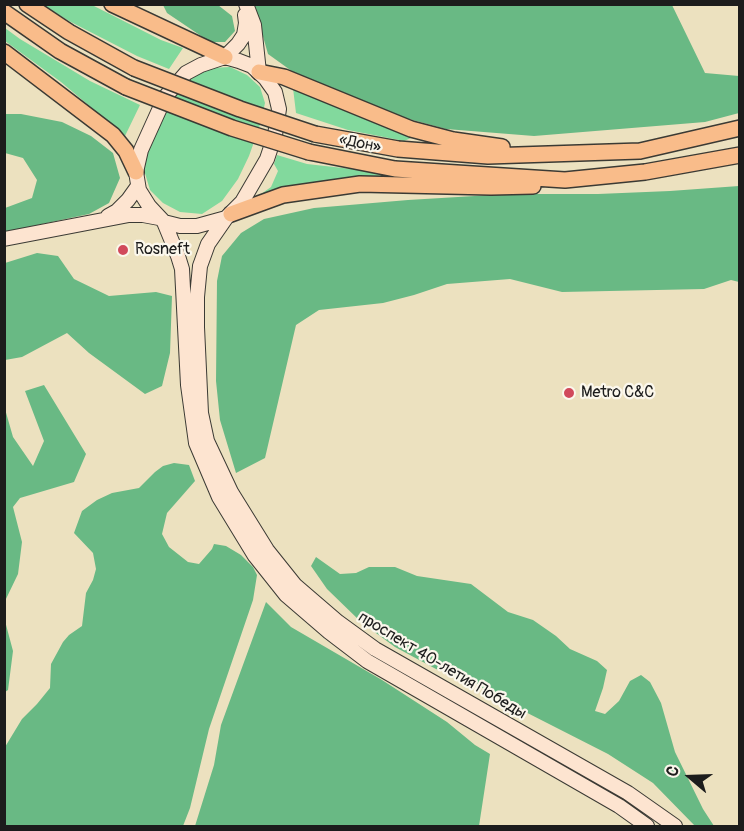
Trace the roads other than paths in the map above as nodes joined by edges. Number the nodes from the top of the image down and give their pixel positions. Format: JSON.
{"nodes":[{"id":1,"x":27,"y":4,"type":"edge"},
{"id":2,"x":112,"y":4,"type":"edge"},
{"id":3,"x":244,"y":4,"type":"edge"},
{"id":4,"x":4,"y":12,"type":"edge"},
{"id":5,"x":4,"y":52,"type":"edge"},
{"id":6,"x":225,"y":57,"type":"junction"},
{"id":7,"x":259,"y":72,"type":"junction"},
{"id":8,"x":740,"y":128,"type":"edge"},
{"id":9,"x":589,"y":152,"type":"junction"},
{"id":10,"x":740,"y":155,"type":"edge"},
{"id":11,"x":137,"y":179,"type":"junction"},
{"id":12,"x":565,"y":180,"type":"junction"},
{"id":13,"x":228,"y":216,"type":"junction"},
{"id":14,"x":161,"y":220,"type":"junction"},
{"id":15,"x":98,"y":221,"type":"junction"},
{"id":16,"x":4,"y":239,"type":"edge"},
{"id":17,"x":647,"y":826,"type":"edge"},
{"id":18,"x":675,"y":826,"type":"edge"}],
"edges":[{"from":1,"to":9,"type":"main road","name":"«Дон»","bridge":true},
{"from":2,"to":6,"type":"main road"},
{"from":3,"to":6,"type":"main road"},
{"from":3,"to":7,"type":"main road"},
{"from":4,"to":12,"type":"main road","name":"«Дон»","bridge":true},
{"from":5,"to":11,"type":"main road"},
{"from":6,"to":7,"type":"main road"},
{"from":6,"to":11,"type":"main road"},
{"from":7,"to":9,"type":"main road"},
{"from":7,"to":13,"type":"main road"},
{"from":8,"to":9,"type":"main road","name":"«Дон»"},
{"from":10,"to":12,"type":"main road","name":"«Дон»"},
{"from":11,"to":14,"type":"main road"},
{"from":11,"to":15,"type":"main road"},
{"from":12,"to":13,"type":"main road"},
{"from":13,"to":14,"type":"main road"},
{"from":13,"to":18,"type":"main road","name":"проспект 40-летия Победы"},
{"from":14,"to":15,"type":"main road"},
{"from":14,"to":17,"type":"main road","name":"проспект 40-летия Победы"},
{"from":15,"to":16,"type":"main road"}]}
